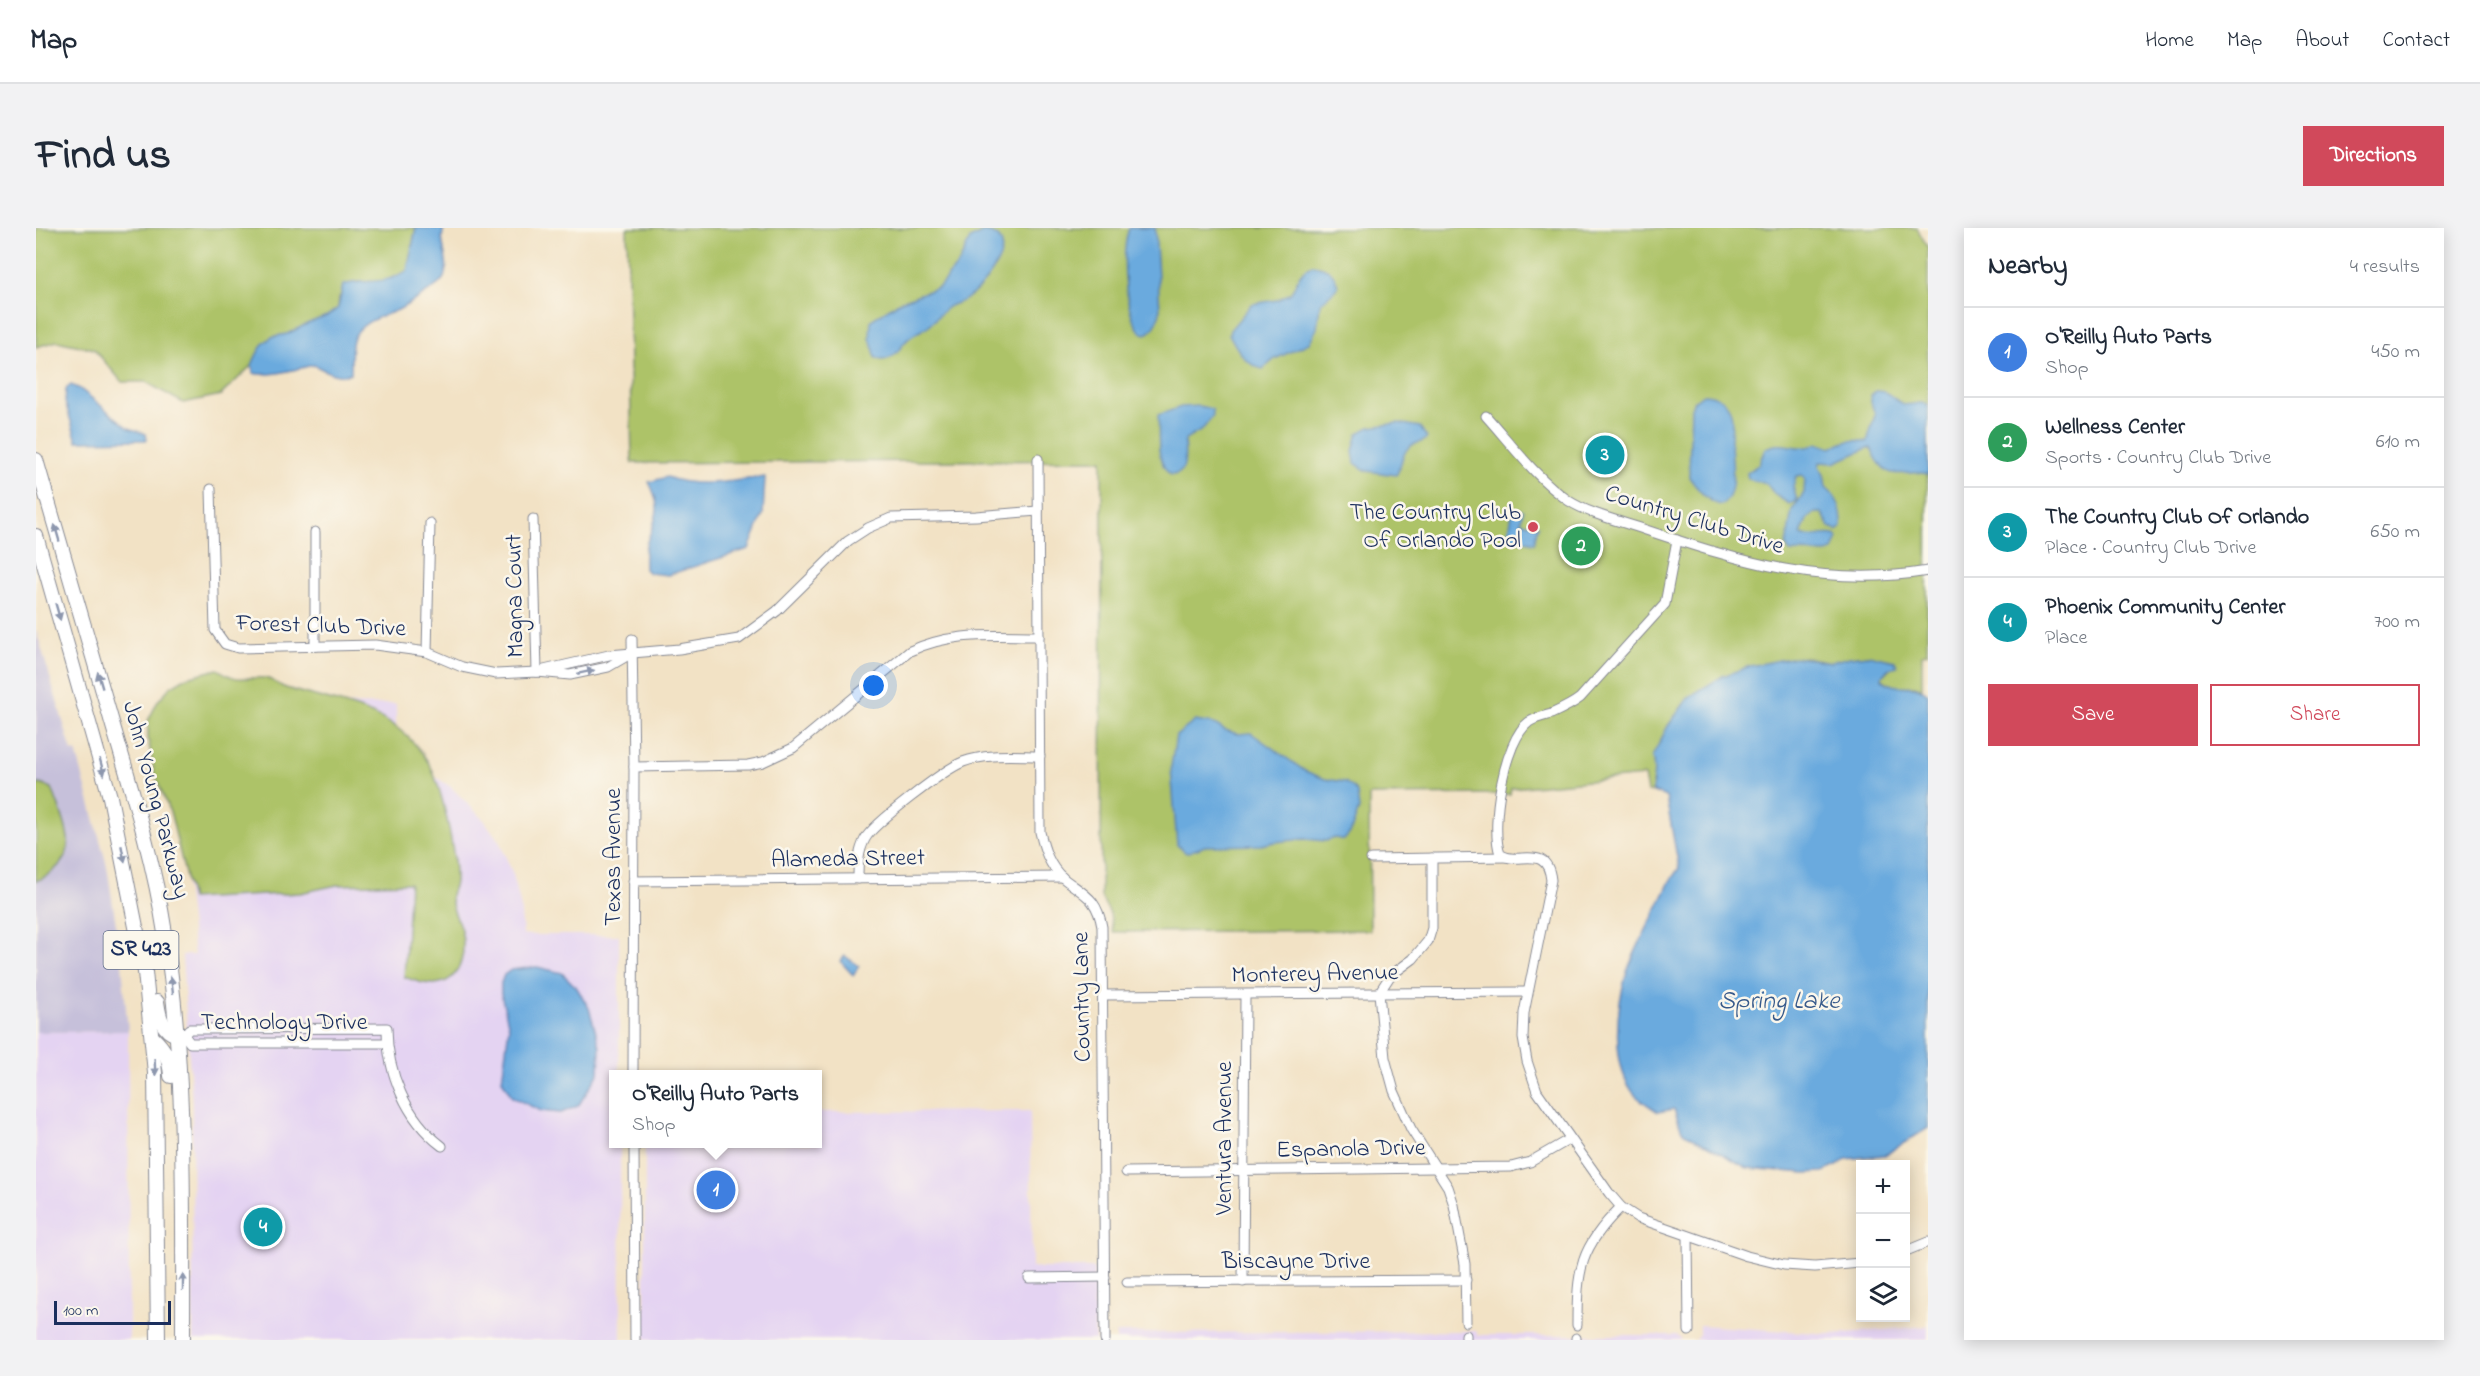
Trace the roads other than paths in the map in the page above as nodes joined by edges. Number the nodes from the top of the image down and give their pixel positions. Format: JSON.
{"nodes":[{"id":1,"x":1486,"y":416,"type":"dead end"},
{"id":2,"x":1038,"y":459,"type":"dead end"},
{"id":3,"x":36,"y":460,"type":"edge"},
{"id":4,"x":212,"y":489,"type":"dead end"},
{"id":5,"x":1038,"y":511,"type":"junction"},
{"id":6,"x":533,"y":519,"type":"dead end"},
{"id":7,"x":430,"y":522,"type":"dead end"},
{"id":8,"x":315,"y":532,"type":"dead end"},
{"id":9,"x":36,"y":536,"type":"edge"},
{"id":10,"x":1677,"y":540,"type":"junction"},
{"id":11,"x":1928,"y":571,"type":"edge"},
{"id":12,"x":1039,"y":636,"type":"junction"},
{"id":13,"x":632,"y":639,"type":"dead end"},
{"id":14,"x":315,"y":646,"type":"junction"},
{"id":15,"x":427,"y":652,"type":"junction"},
{"id":16,"x":632,"y":653,"type":"junction"},
{"id":17,"x":537,"y":672,"type":"junction"},
{"id":18,"x":94,"y":737,"type":"junction"},
{"id":19,"x":1040,"y":756,"type":"junction"},
{"id":20,"x":634,"y":767,"type":"junction"},
{"id":21,"x":1506,"y":857,"type":"junction"},
{"id":22,"x":150,"y":858,"type":"junction"},
{"id":23,"x":1431,"y":858,"type":"junction"},
{"id":24,"x":1371,"y":859,"type":"dead end"},
{"id":25,"x":1062,"y":877,"type":"junction"},
{"id":26,"x":858,"y":879,"type":"junction"},
{"id":27,"x":633,"y":881,"type":"junction"},
{"id":28,"x":131,"y":897,"type":"junction"},
{"id":29,"x":1527,"y":992,"type":"junction"},
{"id":30,"x":1379,"y":993,"type":"junction"},
{"id":31,"x":1103,"y":995,"type":"junction"},
{"id":32,"x":1245,"y":995,"type":"junction"},
{"id":33,"x":180,"y":1035,"type":"junction"},
{"id":34,"x":153,"y":1038,"type":"junction"},
{"id":35,"x":387,"y":1043,"type":"junction"},
{"id":36,"x":633,"y":1070,"type":"edge"},
{"id":37,"x":1570,"y":1139,"type":"junction"},
{"id":38,"x":182,"y":1142,"type":"junction"},
{"id":39,"x":442,"y":1146,"type":"dead end"},
{"id":40,"x":634,"y":1148,"type":"edge"},
{"id":41,"x":1438,"y":1169,"type":"junction"},
{"id":42,"x":1245,"y":1171,"type":"junction"},
{"id":43,"x":1126,"y":1172,"type":"dead end"},
{"id":44,"x":1621,"y":1208,"type":"junction"},
{"id":45,"x":1688,"y":1236,"type":"junction"},
{"id":46,"x":1928,"y":1242,"type":"edge"},
{"id":47,"x":1910,"y":1249,"type":"edge"},
{"id":48,"x":1856,"y":1263,"type":"edge"},
{"id":49,"x":1105,"y":1277,"type":"junction"},
{"id":50,"x":1029,"y":1278,"type":"dead end"},
{"id":51,"x":1466,"y":1280,"type":"junction"},
{"id":52,"x":1127,"y":1282,"type":"dead end"},
{"id":53,"x":1243,"y":1282,"type":"junction"},
{"id":54,"x":1466,"y":1322,"type":"dead end"},
{"id":55,"x":1576,"y":1325,"type":"dead end"},
{"id":56,"x":1689,"y":1331,"type":"dead end"},
{"id":57,"x":158,"y":1340,"type":"edge"},
{"id":58,"x":183,"y":1340,"type":"edge"},
{"id":59,"x":634,"y":1340,"type":"edge"},
{"id":60,"x":1105,"y":1340,"type":"edge"}],
"edges":[{"from":1,"to":10,"type":"street","name":"Country Club Drive"},
{"from":2,"to":5,"type":"street","name":"Country Lane"},
{"from":22,"to":3,"type":"main road","name":"John Young Parkway","number":"SR 423","one_way":true},
{"from":4,"to":14,"type":"street","name":"Forest Club Drive"},
{"from":5,"to":12,"type":"street","name":"Country Lane"},
{"from":5,"to":16,"type":"street","name":"Forest Club Drive"},
{"from":6,"to":17,"type":"street","name":"Magna Court"},
{"from":7,"to":15,"type":"street"},
{"from":8,"to":14,"type":"street"},
{"from":9,"to":18,"type":"main road","name":"John Young Parkway","number":"SR 423","one_way":true},
{"from":10,"to":11,"type":"street","name":"Country Club Drive"},
{"from":10,"to":21,"type":"street"},
{"from":12,"to":19,"type":"street","name":"Country Lane"},
{"from":12,"to":20,"type":"street"},
{"from":13,"to":16,"type":"street","name":"Texas Avenue"},
{"from":14,"to":15,"type":"street","name":"Forest Club Drive"},
{"from":15,"to":17,"type":"street","name":"Forest Club Drive"},
{"from":16,"to":17,"type":"street","name":"Forest Club Drive"},
{"from":16,"to":20,"type":"street","name":"Texas Avenue"},
{"from":18,"to":22,"type":"main road"},
{"from":18,"to":28,"type":"main road","name":"John Young Parkway","number":"SR 423","one_way":true},
{"from":19,"to":25,"type":"street","name":"Country Lane"},
{"from":19,"to":26,"type":"street"},
{"from":20,"to":27,"type":"street","name":"Texas Avenue"},
{"from":21,"to":23,"type":"street"},
{"from":21,"to":29,"type":"street"},
{"from":33,"to":22,"type":"main road","name":"John Young Parkway","number":"SR 423","one_way":true},
{"from":23,"to":24,"type":"street"},
{"from":23,"to":30,"type":"street"},
{"from":25,"to":26,"type":"street","name":"Alameda Street"},
{"from":25,"to":31,"type":"street","name":"Country Lane"},
{"from":26,"to":27,"type":"street","name":"Alameda Street"},
{"from":27,"to":36,"type":"street","name":"Texas Avenue"},
{"from":28,"to":33,"type":"main road"},
{"from":28,"to":34,"type":"main road","name":"John Young Parkway","number":"SR 423"},
{"from":29,"to":30,"type":"street","name":"Monterey Avenue"},
{"from":29,"to":37,"type":"street"},
{"from":30,"to":32,"type":"street","name":"Monterey Avenue"},
{"from":30,"to":41,"type":"street"},
{"from":31,"to":32,"type":"street","name":"Monterey Avenue"},
{"from":31,"to":49,"type":"street","name":"Country Lane"},
{"from":32,"to":42,"type":"street","name":"Ventura Avenue"},
{"from":33,"to":35,"type":"street","name":"Technology Drive"},
{"from":33,"to":35,"type":"street","name":"Technology Drive"},
{"from":33,"to":38,"type":"main road","name":"John Young Parkway","number":"SR 423"},
{"from":34,"to":38,"type":"main road"},
{"from":34,"to":57,"type":"main road","name":"John Young Parkway","number":"SR 423","one_way":true},
{"from":35,"to":39,"type":"street"},
{"from":37,"to":41,"type":"street","name":"Espanola Drive"},
{"from":37,"to":44,"type":"street"},
{"from":58,"to":38,"type":"main road","name":"John Young Parkway","number":"SR 423","one_way":true},
{"from":40,"to":59,"type":"street"},
{"from":41,"to":42,"type":"street","name":"Espanola Drive"},
{"from":41,"to":51,"type":"street"},
{"from":42,"to":43,"type":"street","name":"Espanola Drive"},
{"from":42,"to":53,"type":"street","name":"Ventura Avenue"},
{"from":44,"to":45,"type":"street"},
{"from":44,"to":55,"type":"street"},
{"from":45,"to":48,"type":"street"},
{"from":45,"to":56,"type":"street"},
{"from":46,"to":47,"type":"street"},
{"from":49,"to":50,"type":"street"},
{"from":49,"to":60,"type":"street","name":"Country Lane"},
{"from":51,"to":53,"type":"street","name":"Biscayne Drive"},
{"from":51,"to":54,"type":"street"},
{"from":52,"to":53,"type":"street","name":"Biscayne Drive"}]}
